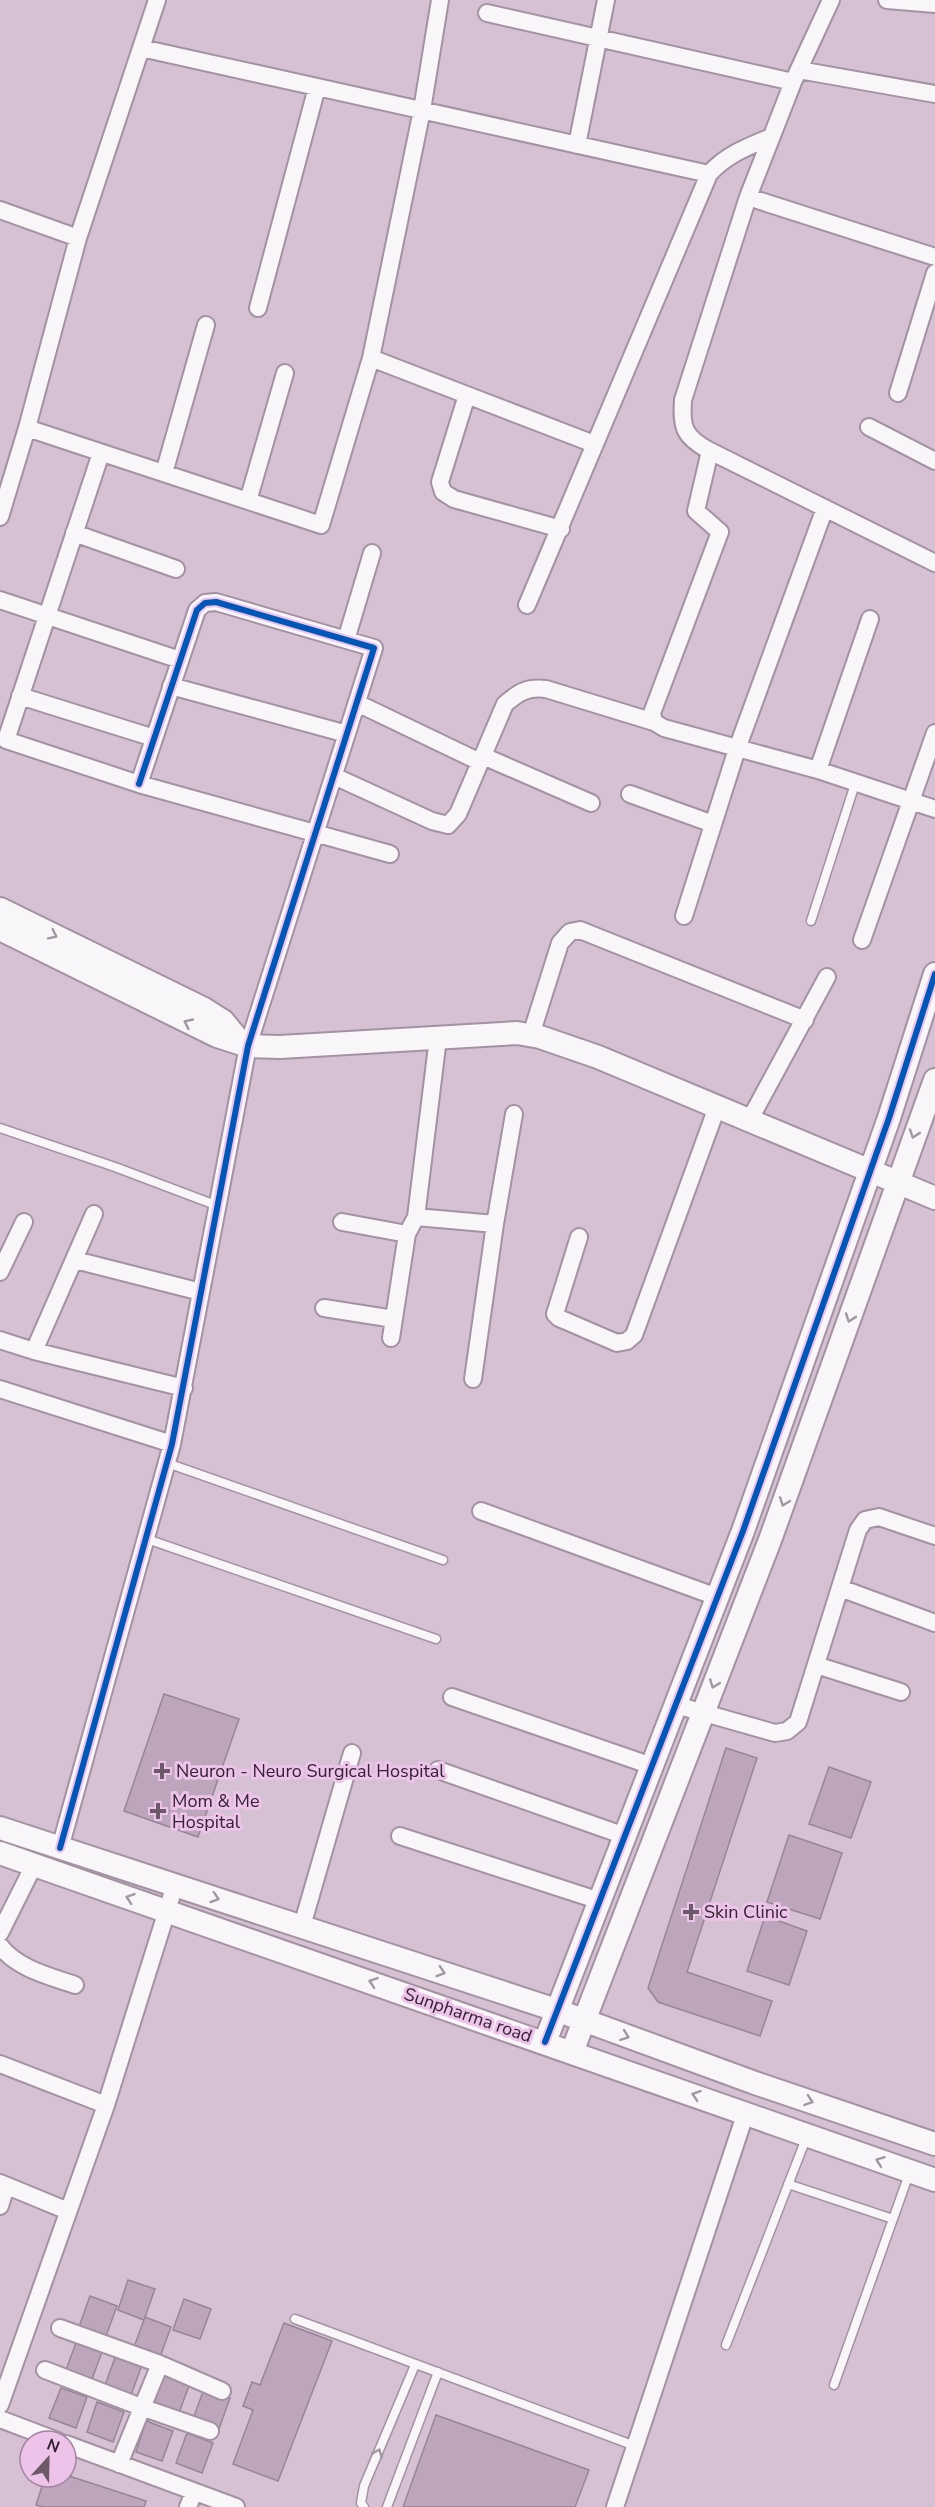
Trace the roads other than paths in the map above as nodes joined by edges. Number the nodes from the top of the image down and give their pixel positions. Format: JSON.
{"nodes":[{"id":1,"x":157,"y":0,"type":"edge"},
{"id":2,"x":606,"y":0,"type":"edge"},
{"id":3,"x":831,"y":0,"type":"edge"},
{"id":4,"x":887,"y":0,"type":"edge"},
{"id":5,"x":434,"y":1,"type":"edge"},
{"id":6,"x":935,"y":4,"type":"edge"},
{"id":7,"x":487,"y":13,"type":"dead end"},
{"id":8,"x":598,"y":40,"type":"junction"},
{"id":9,"x":141,"y":48,"type":"junction"},
{"id":10,"x":796,"y":76,"type":"junction"},
{"id":11,"x":317,"y":87,"type":"junction"},
{"id":12,"x":935,"y":94,"type":"edge"},
{"id":13,"x":422,"y":110,"type":"junction"},
{"id":14,"x":771,"y":137,"type":"junction"},
{"id":15,"x":577,"y":145,"type":"junction"},
{"id":16,"x":709,"y":174,"type":"junction"},
{"id":17,"x":748,"y":197,"type":"junction"},
{"id":18,"x":0,"y":210,"type":"edge"},
{"id":19,"x":78,"y":238,"type":"junction"},
{"id":20,"x":935,"y":257,"type":"edge"},
{"id":21,"x":935,"y":273,"type":"edge"},
{"id":22,"x":258,"y":308,"type":"dead end"},
{"id":23,"x":206,"y":325,"type":"dead end"},
{"id":24,"x":371,"y":358,"type":"junction"},
{"id":25,"x":285,"y":373,"type":"dead end"},
{"id":26,"x":898,"y":393,"type":"dead end"},
{"id":27,"x":467,"y":395,"type":"junction"},
{"id":28,"x":869,"y":427,"type":"dead end"},
{"id":29,"x":27,"y":428,"type":"junction"},
{"id":30,"x":594,"y":444,"type":"junction"},
{"id":31,"x":710,"y":451,"type":"junction"},
{"id":32,"x":101,"y":453,"type":"junction"},
{"id":33,"x":935,"y":461,"type":"edge"},
{"id":34,"x":164,"y":473,"type":"junction"},
{"id":35,"x":248,"y":501,"type":"junction"},
{"id":36,"x":1,"y":508,"type":"edge"},
{"id":37,"x":825,"y":508,"type":"junction"},
{"id":38,"x":561,"y":529,"type":"junction"},
{"id":39,"x":74,"y":532,"type":"junction"},
{"id":40,"x":372,"y":553,"type":"dead end"},
{"id":41,"x":935,"y":563,"type":"edge"},
{"id":42,"x":176,"y":569,"type":"dead end"},
{"id":43,"x":0,"y":600,"type":"edge"},
{"id":44,"x":527,"y":605,"type":"dead end"},
{"id":45,"x":47,"y":616,"type":"junction"},
{"id":46,"x":870,"y":619,"type":"dead end"},
{"id":47,"x":346,"y":640,"type":"junction"},
{"id":48,"x":180,"y":660,"type":"junction"},
{"id":49,"x":171,"y":686,"type":"junction"},
{"id":50,"x":20,"y":696,"type":"junction"},
{"id":51,"x":357,"y":703,"type":"junction"},
{"id":52,"x":654,"y":722,"type":"junction"},
{"id":53,"x":935,"y":733,"type":"edge"},
{"id":54,"x":347,"y":734,"type":"junction"},
{"id":55,"x":154,"y":738,"type":"junction"},
{"id":56,"x":737,"y":749,"type":"junction"},
{"id":57,"x":481,"y":759,"type":"junction"},
{"id":58,"x":818,"y":770,"type":"junction"},
{"id":59,"x":334,"y":776,"type":"junction"},
{"id":60,"x":855,"y":783,"type":"junction"},
{"id":61,"x":139,"y":784,"type":"junction"},
{"id":62,"x":630,"y":794,"type":"dead end"},
{"id":63,"x":913,"y":801,"type":"junction"},
{"id":64,"x":591,"y":803,"type":"dead end"},
{"id":65,"x":935,"y":809,"type":"edge"},
{"id":66,"x":713,"y":824,"type":"junction"},
{"id":67,"x":316,"y":833,"type":"junction"},
{"id":68,"x":390,"y":854,"type":"dead end"},
{"id":69,"x":0,"y":909,"type":"edge"},
{"id":70,"x":684,"y":916,"type":"dead end"},
{"id":71,"x":811,"y":921,"type":"dead end"},
{"id":72,"x":0,"y":929,"type":"edge"},
{"id":73,"x":862,"y":940,"type":"dead end"},
{"id":74,"x":935,"y":974,"type":"edge"},
{"id":75,"x":827,"y":977,"type":"dead end"},
{"id":76,"x":805,"y":1020,"type":"junction"},
{"id":77,"x":531,"y":1035,"type":"junction"},
{"id":78,"x":438,"y":1038,"type":"junction"},
{"id":79,"x":245,"y":1045,"type":"junction"},
{"id":80,"x":935,"y":1080,"type":"edge"},
{"id":81,"x":717,"y":1107,"type":"junction"},
{"id":82,"x":514,"y":1114,"type":"dead end"},
{"id":83,"x":749,"y":1121,"type":"junction"},
{"id":84,"x":0,"y":1128,"type":"edge"},
{"id":85,"x":871,"y":1171,"type":"junction"},
{"id":86,"x":897,"y":1182,"type":"junction"},
{"id":87,"x":935,"y":1198,"type":"edge"},
{"id":88,"x":218,"y":1206,"type":"junction"},
{"id":89,"x":94,"y":1214,"type":"dead end"},
{"id":90,"x":416,"y":1217,"type":"junction"},
{"id":91,"x":24,"y":1222,"type":"dead end"},
{"id":92,"x":342,"y":1222,"type":"dead end"},
{"id":93,"x":495,"y":1224,"type":"junction"},
{"id":94,"x":407,"y":1234,"type":"junction"},
{"id":95,"x":579,"y":1237,"type":"dead end"},
{"id":96,"x":75,"y":1260,"type":"junction"},
{"id":97,"x":0,"y":1272,"type":"edge"},
{"id":98,"x":201,"y":1292,"type":"junction"},
{"id":99,"x":324,"y":1308,"type":"dead end"},
{"id":100,"x":394,"y":1319,"type":"junction"},
{"id":101,"x":391,"y":1338,"type":"dead end"},
{"id":102,"x":0,"y":1340,"type":"edge"},
{"id":103,"x":34,"y":1351,"type":"junction"},
{"id":104,"x":473,"y":1379,"type":"dead end"},
{"id":105,"x":184,"y":1388,"type":"junction"},
{"id":106,"x":0,"y":1389,"type":"edge"},
{"id":107,"x":172,"y":1444,"type":"junction"},
{"id":108,"x":167,"y":1463,"type":"junction"},
{"id":109,"x":481,"y":1511,"type":"dead end"},
{"id":110,"x":935,"y":1536,"type":"edge"},
{"id":111,"x":147,"y":1539,"type":"junction"},
{"id":112,"x":443,"y":1560,"type":"dead end"},
{"id":113,"x":840,"y":1588,"type":"junction"},
{"id":114,"x":717,"y":1597,"type":"junction"},
{"id":115,"x":935,"y":1623,"type":"edge"},
{"id":116,"x":436,"y":1639,"type":"dead end"},
{"id":117,"x":816,"y":1665,"type":"junction"},
{"id":118,"x":901,"y":1692,"type":"dead end"},
{"id":119,"x":452,"y":1697,"type":"dead end"},
{"id":120,"x":676,"y":1705,"type":"junction"},
{"id":121,"x":702,"y":1714,"type":"junction"},
{"id":122,"x":352,"y":1753,"type":"dead end"},
{"id":123,"x":652,"y":1766,"type":"junction"},
{"id":124,"x":438,"y":1770,"type":"dead end"},
{"id":125,"x":0,"y":1828,"type":"edge"},
{"id":126,"x":400,"y":1836,"type":"dead end"},
{"id":127,"x":625,"y":1836,"type":"junction"},
{"id":128,"x":60,"y":1848,"type":"junction"},
{"id":129,"x":0,"y":1853,"type":"edge"},
{"id":130,"x":34,"y":1865,"type":"junction"},
{"id":131,"x":175,"y":1885,"type":"junction"},
{"id":132,"x":600,"y":1901,"type":"junction"},
{"id":133,"x":167,"y":1911,"type":"junction"},
{"id":134,"x":302,"y":1926,"type":"junction"},
{"id":135,"x":0,"y":1933,"type":"edge"},
{"id":136,"x":0,"y":1946,"type":"edge"},
{"id":137,"x":75,"y":1985,"type":"dead end"},
{"id":138,"x":556,"y":2010,"type":"junction"},
{"id":139,"x":583,"y":2020,"type":"junction"},
{"id":140,"x":545,"y":2042,"type":"junction"},
{"id":141,"x":572,"y":2052,"type":"junction"},
{"id":142,"x":0,"y":2064,"type":"edge"},
{"id":143,"x":106,"y":2105,"type":"junction"},
{"id":144,"x":746,"y":2112,"type":"junction"},
{"id":145,"x":807,"y":2134,"type":"junction"},
{"id":146,"x":935,"y":2144,"type":"edge"},
{"id":147,"x":910,"y":2171,"type":"junction"},
{"id":148,"x":935,"y":2180,"type":"edge"},
{"id":149,"x":3,"y":2184,"type":"edge"},
{"id":150,"x":788,"y":2184,"type":"junction"},
{"id":151,"x":0,"y":2206,"type":"edge"},
{"id":152,"x":68,"y":2211,"type":"junction"},
{"id":153,"x":893,"y":2219,"type":"junction"},
{"id":154,"x":295,"y":2319,"type":"dead end"},
{"id":155,"x":60,"y":2328,"type":"dead end"},
{"id":156,"x":726,"y":2345,"type":"dead end"},
{"id":157,"x":160,"y":2364,"type":"junction"},
{"id":158,"x":415,"y":2365,"type":"junction"},
{"id":159,"x":45,"y":2370,"type":"dead end"},
{"id":160,"x":438,"y":2372,"type":"junction"},
{"id":161,"x":834,"y":2385,"type":"dead end"},
{"id":162,"x":222,"y":2391,"type":"dead end"},
{"id":163,"x":1,"y":2396,"type":"edge"},
{"id":164,"x":141,"y":2407,"type":"junction"},
{"id":165,"x":0,"y":2419,"type":"edge"},
{"id":166,"x":26,"y":2429,"type":"edge"},
{"id":167,"x":210,"y":2431,"type":"dead end"},
{"id":168,"x":635,"y":2446,"type":"junction"},
{"id":169,"x":78,"y":2449,"type":"edge"},
{"id":170,"x":119,"y":2464,"type":"junction"},
{"id":171,"x":191,"y":2499,"type":"edge"},
{"id":172,"x":236,"y":2507,"type":"edge"},
{"id":173,"x":364,"y":2507,"type":"edge"},
{"id":174,"x":387,"y":2507,"type":"edge"},
{"id":175,"x":615,"y":2507,"type":"edge"}],
"edges":[{"from":1,"to":9,"type":"street"},
{"from":2,"to":8,"type":"street"},
{"from":3,"to":10,"type":"street"},
{"from":4,"to":6,"type":"street"},
{"from":5,"to":13,"type":"street"},
{"from":7,"to":8,"type":"street"},
{"from":8,"to":10,"type":"street"},
{"from":8,"to":15,"type":"street"},
{"from":9,"to":11,"type":"street"},
{"from":9,"to":19,"type":"street"},
{"from":10,"to":12,"type":"street"},
{"from":10,"to":14,"type":"street"},
{"from":11,"to":13,"type":"street"},
{"from":11,"to":22,"type":"street"},
{"from":13,"to":15,"type":"street"},
{"from":13,"to":24,"type":"street"},
{"from":14,"to":16,"type":"street"},
{"from":14,"to":17,"type":"street"},
{"from":15,"to":16,"type":"street"},
{"from":16,"to":30,"type":"street"},
{"from":17,"to":20,"type":"street"},
{"from":17,"to":31,"type":"street"},
{"from":18,"to":19,"type":"street"},
{"from":19,"to":29,"type":"street"},
{"from":21,"to":26,"type":"street"},
{"from":23,"to":34,"type":"street"},
{"from":24,"to":27,"type":"street"},
{"from":24,"to":35,"type":"street"},
{"from":25,"to":35,"type":"street"},
{"from":27,"to":30,"type":"street"},
{"from":27,"to":38,"type":"street"},
{"from":28,"to":33,"type":"street"},
{"from":29,"to":32,"type":"street"},
{"from":29,"to":36,"type":"street"},
{"from":30,"to":38,"type":"street"},
{"from":31,"to":37,"type":"street"},
{"from":31,"to":52,"type":"street"},
{"from":32,"to":34,"type":"street"},
{"from":32,"to":39,"type":"street"},
{"from":34,"to":35,"type":"street"},
{"from":37,"to":41,"type":"street"},
{"from":37,"to":56,"type":"street"},
{"from":38,"to":44,"type":"street"},
{"from":39,"to":42,"type":"street"},
{"from":39,"to":45,"type":"street"},
{"from":40,"to":47,"type":"street"},
{"from":43,"to":45,"type":"street"},
{"from":45,"to":48,"type":"street"},
{"from":45,"to":50,"type":"street"},
{"from":46,"to":58,"type":"street"},
{"from":47,"to":48,"type":"street"},
{"from":47,"to":51,"type":"street"},
{"from":48,"to":49,"type":"street"},
{"from":49,"to":54,"type":"street"},
{"from":49,"to":55,"type":"street"},
{"from":50,"to":55,"type":"street"},
{"from":50,"to":61,"type":"street"},
{"from":51,"to":54,"type":"street"},
{"from":51,"to":57,"type":"street"},
{"from":52,"to":56,"type":"street"},
{"from":52,"to":57,"type":"street"},
{"from":53,"to":63,"type":"street"},
{"from":54,"to":59,"type":"street"},
{"from":55,"to":61,"type":"street"},
{"from":56,"to":58,"type":"street"},
{"from":56,"to":66,"type":"street"},
{"from":57,"to":59,"type":"street"},
{"from":57,"to":64,"type":"street"},
{"from":58,"to":60,"type":"street"},
{"from":59,"to":67,"type":"street"},
{"from":60,"to":63,"type":"street"},
{"from":60,"to":71,"type":"lane"},
{"from":61,"to":67,"type":"street"},
{"from":62,"to":66,"type":"street"},
{"from":63,"to":65,"type":"street"},
{"from":63,"to":73,"type":"street"},
{"from":66,"to":70,"type":"street"},
{"from":67,"to":68,"type":"street"},
{"from":67,"to":79,"type":"street"},
{"from":69,"to":79,"type":"street","one_way":true},
{"from":79,"to":72,"type":"street","one_way":true},
{"from":74,"to":85,"type":"street"},
{"from":75,"to":76,"type":"street"},
{"from":76,"to":77,"type":"street"},
{"from":76,"to":83,"type":"street"},
{"from":77,"to":78,"type":"street"},
{"from":77,"to":81,"type":"street"},
{"from":78,"to":79,"type":"street"},
{"from":78,"to":90,"type":"street"},
{"from":79,"to":88,"type":"street"},
{"from":80,"to":86,"type":"street","one_way":true},
{"from":81,"to":83,"type":"street"},
{"from":81,"to":95,"type":"street"},
{"from":82,"to":93,"type":"street"},
{"from":83,"to":85,"type":"street"},
{"from":84,"to":88,"type":"lane"},
{"from":85,"to":86,"type":"street"},
{"from":85,"to":114,"type":"street"},
{"from":86,"to":87,"type":"street"},
{"from":86,"to":121,"type":"street","one_way":true},
{"from":88,"to":98,"type":"street"},
{"from":89,"to":96,"type":"street"},
{"from":90,"to":93,"type":"street"},
{"from":90,"to":94,"type":"street"},
{"from":91,"to":97,"type":"street"},
{"from":92,"to":94,"type":"street"},
{"from":93,"to":104,"type":"street"},
{"from":94,"to":100,"type":"street"},
{"from":96,"to":98,"type":"street"},
{"from":96,"to":103,"type":"street"},
{"from":98,"to":105,"type":"street"},
{"from":99,"to":100,"type":"street"},
{"from":100,"to":101,"type":"street"},
{"from":102,"to":103,"type":"street"},
{"from":103,"to":105,"type":"street"},
{"from":105,"to":107,"type":"street"},
{"from":106,"to":107,"type":"street"},
{"from":107,"to":108,"type":"street"},
{"from":108,"to":111,"type":"street"},
{"from":108,"to":112,"type":"lane"},
{"from":109,"to":114,"type":"street"},
{"from":110,"to":113,"type":"street"},
{"from":111,"to":116,"type":"lane"},
{"from":111,"to":128,"type":"street"},
{"from":113,"to":115,"type":"street"},
{"from":113,"to":117,"type":"street"},
{"from":114,"to":120,"type":"street"},
{"from":117,"to":118,"type":"street"},
{"from":117,"to":121,"type":"street"},
{"from":119,"to":123,"type":"street"},
{"from":120,"to":121,"type":"street"},
{"from":120,"to":123,"type":"street"},
{"from":121,"to":139,"type":"street"},
{"from":122,"to":134,"type":"street"},
{"from":123,"to":127,"type":"street"},
{"from":124,"to":127,"type":"street"},
{"from":125,"to":128,"type":"street","name":"Sunpharma road"},
{"from":126,"to":132,"type":"street"},
{"from":127,"to":132,"type":"street"},
{"from":128,"to":131,"type":"street","name":"Sunpharma road"},
{"from":129,"to":130,"type":"street","name":"Sunpharma road"},
{"from":133,"to":130,"type":"street","name":"Sunpharma road","one_way":true},
{"from":130,"to":135,"type":"street"},
{"from":131,"to":133,"type":"street"},
{"from":131,"to":134,"type":"street","name":"Sunpharma road","one_way":true},
{"from":132,"to":138,"type":"street"},
{"from":140,"to":133,"type":"street","name":"Sunpharma road","one_way":true},
{"from":133,"to":143,"type":"street"},
{"from":134,"to":138,"type":"street","name":"Sunpharma road","one_way":true},
{"from":136,"to":137,"type":"street"},
{"from":138,"to":139,"type":"street","name":"Sunpharma road"},
{"from":138,"to":140,"type":"street"},
{"from":139,"to":141,"type":"street"},
{"from":139,"to":146,"type":"street","name":"Sunpharma road","one_way":true},
{"from":140,"to":141,"type":"street","name":"Sunpharma road"},
{"from":144,"to":141,"type":"street","name":"Sunpharma road","one_way":true},
{"from":142,"to":143,"type":"street"},
{"from":143,"to":152,"type":"street"},
{"from":144,"to":145,"type":"street","name":"Sunpharma road"},
{"from":144,"to":168,"type":"street"},
{"from":147,"to":145,"type":"street","name":"Sunpharma road","one_way":true},
{"from":145,"to":150,"type":"lane"},
{"from":147,"to":148,"type":"street","name":"Sunpharma road"},
{"from":147,"to":153,"type":"lane"},
{"from":149,"to":151,"type":"street"},
{"from":149,"to":152,"type":"street"},
{"from":150,"to":153,"type":"lane"},
{"from":150,"to":156,"type":"lane"},
{"from":152,"to":163,"type":"street"},
{"from":153,"to":161,"type":"lane"},
{"from":154,"to":158,"type":"lane"},
{"from":155,"to":157,"type":"street"},
{"from":157,"to":162,"type":"street"},
{"from":157,"to":164,"type":"street"},
{"from":158,"to":160,"type":"lane"},
{"from":173,"to":158,"type":"lane","one_way":true},
{"from":159,"to":164,"type":"street"},
{"from":160,"to":168,"type":"lane"},
{"from":160,"to":174,"type":"lane"},
{"from":164,"to":167,"type":"street"},
{"from":164,"to":170,"type":"street"},
{"from":165,"to":166,"type":"street"},
{"from":168,"to":175,"type":"street"},
{"from":169,"to":170,"type":"street"},
{"from":170,"to":171,"type":"street"},
{"from":171,"to":172,"type":"street"}]}
